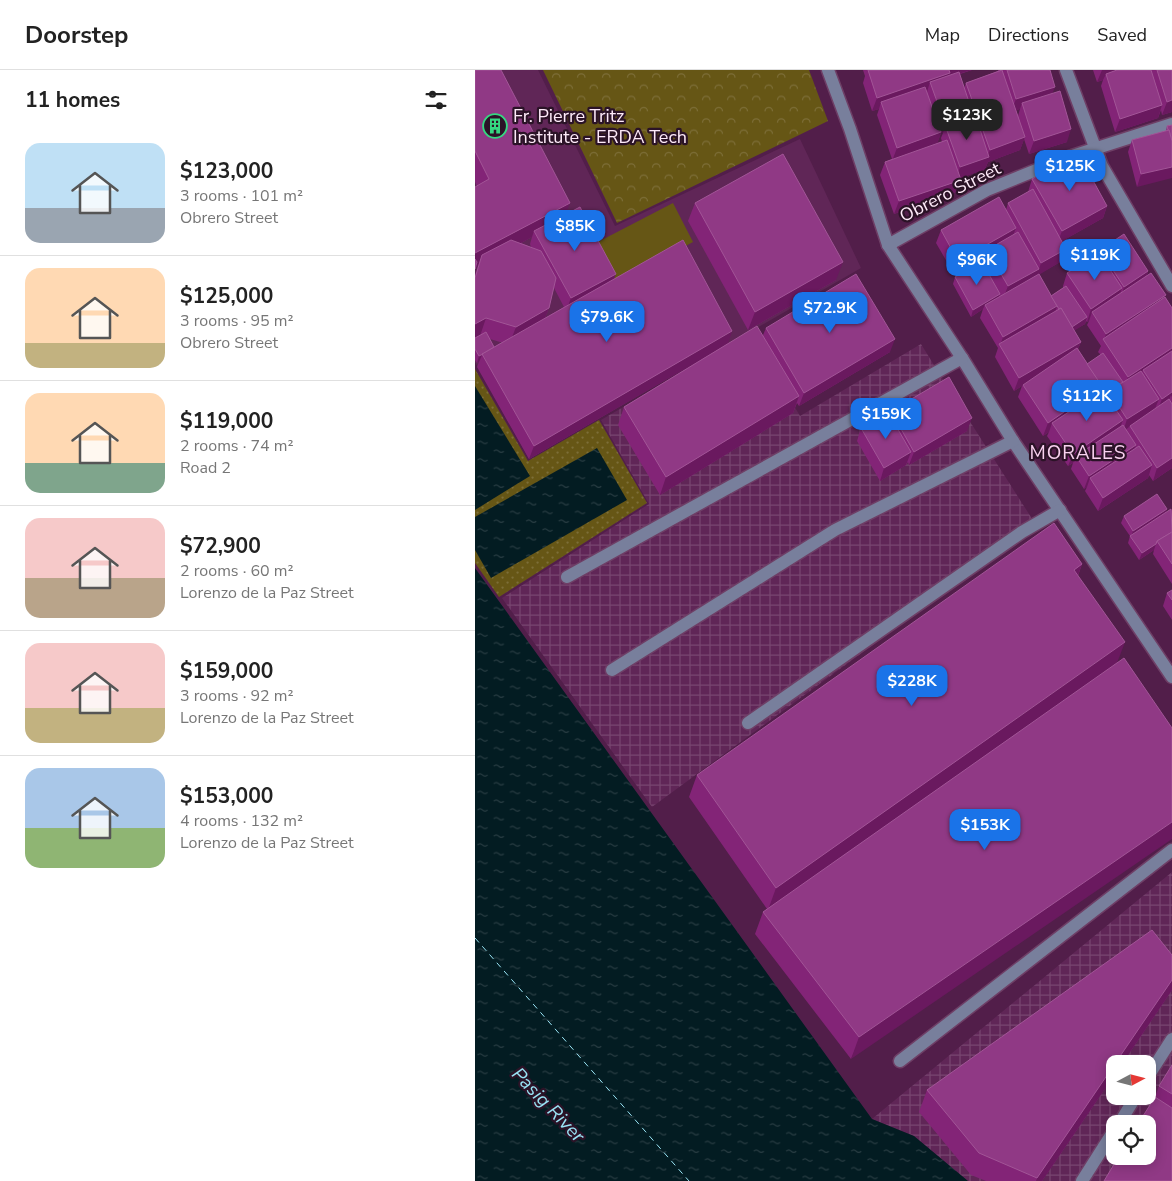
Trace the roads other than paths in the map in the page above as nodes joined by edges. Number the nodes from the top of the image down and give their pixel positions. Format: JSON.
{"nodes":[{"id":1,"x":828,"y":70,"type":"edge"},
{"id":2,"x":1066,"y":70,"type":"edge"},
{"id":3,"x":1172,"y":124,"type":"edge"},
{"id":4,"x":1094,"y":148,"type":"junction"},
{"id":5,"x":888,"y":245,"type":"junction"},
{"id":6,"x":1172,"y":286,"type":"edge"},
{"id":7,"x":962,"y":358,"type":"junction"},
{"id":8,"x":1013,"y":441,"type":"junction"},
{"id":9,"x":1060,"y":510,"type":"junction"},
{"id":10,"x":567,"y":577,"type":"dead end"},
{"id":11,"x":613,"y":670,"type":"dead end"},
{"id":12,"x":1172,"y":677,"type":"edge"},
{"id":13,"x":748,"y":723,"type":"dead end"},
{"id":14,"x":1172,"y":850,"type":"edge"},
{"id":15,"x":1172,"y":1039,"type":"edge"},
{"id":16,"x":900,"y":1061,"type":"dead end"},
{"id":17,"x":1156,"y":1064,"type":"edge"},
{"id":18,"x":1106,"y":1143,"type":"edge"},
{"id":19,"x":1082,"y":1181,"type":"edge"}],
"edges":[{"from":1,"to":5,"type":"street"},
{"from":2,"to":4,"type":"street"},
{"from":3,"to":4,"type":"street","name":"Obrero Street"},
{"from":4,"to":5,"type":"street","name":"Obrero Street"},
{"from":4,"to":6,"type":"street"},
{"from":5,"to":7,"type":"street"},
{"from":7,"to":8,"type":"street"},
{"from":7,"to":10,"type":"street"},
{"from":8,"to":9,"type":"street"},
{"from":8,"to":11,"type":"street"},
{"from":9,"to":12,"type":"street"},
{"from":9,"to":13,"type":"street"},
{"from":14,"to":16,"type":"street"},
{"from":15,"to":17,"type":"street"},
{"from":18,"to":19,"type":"street"}]}
